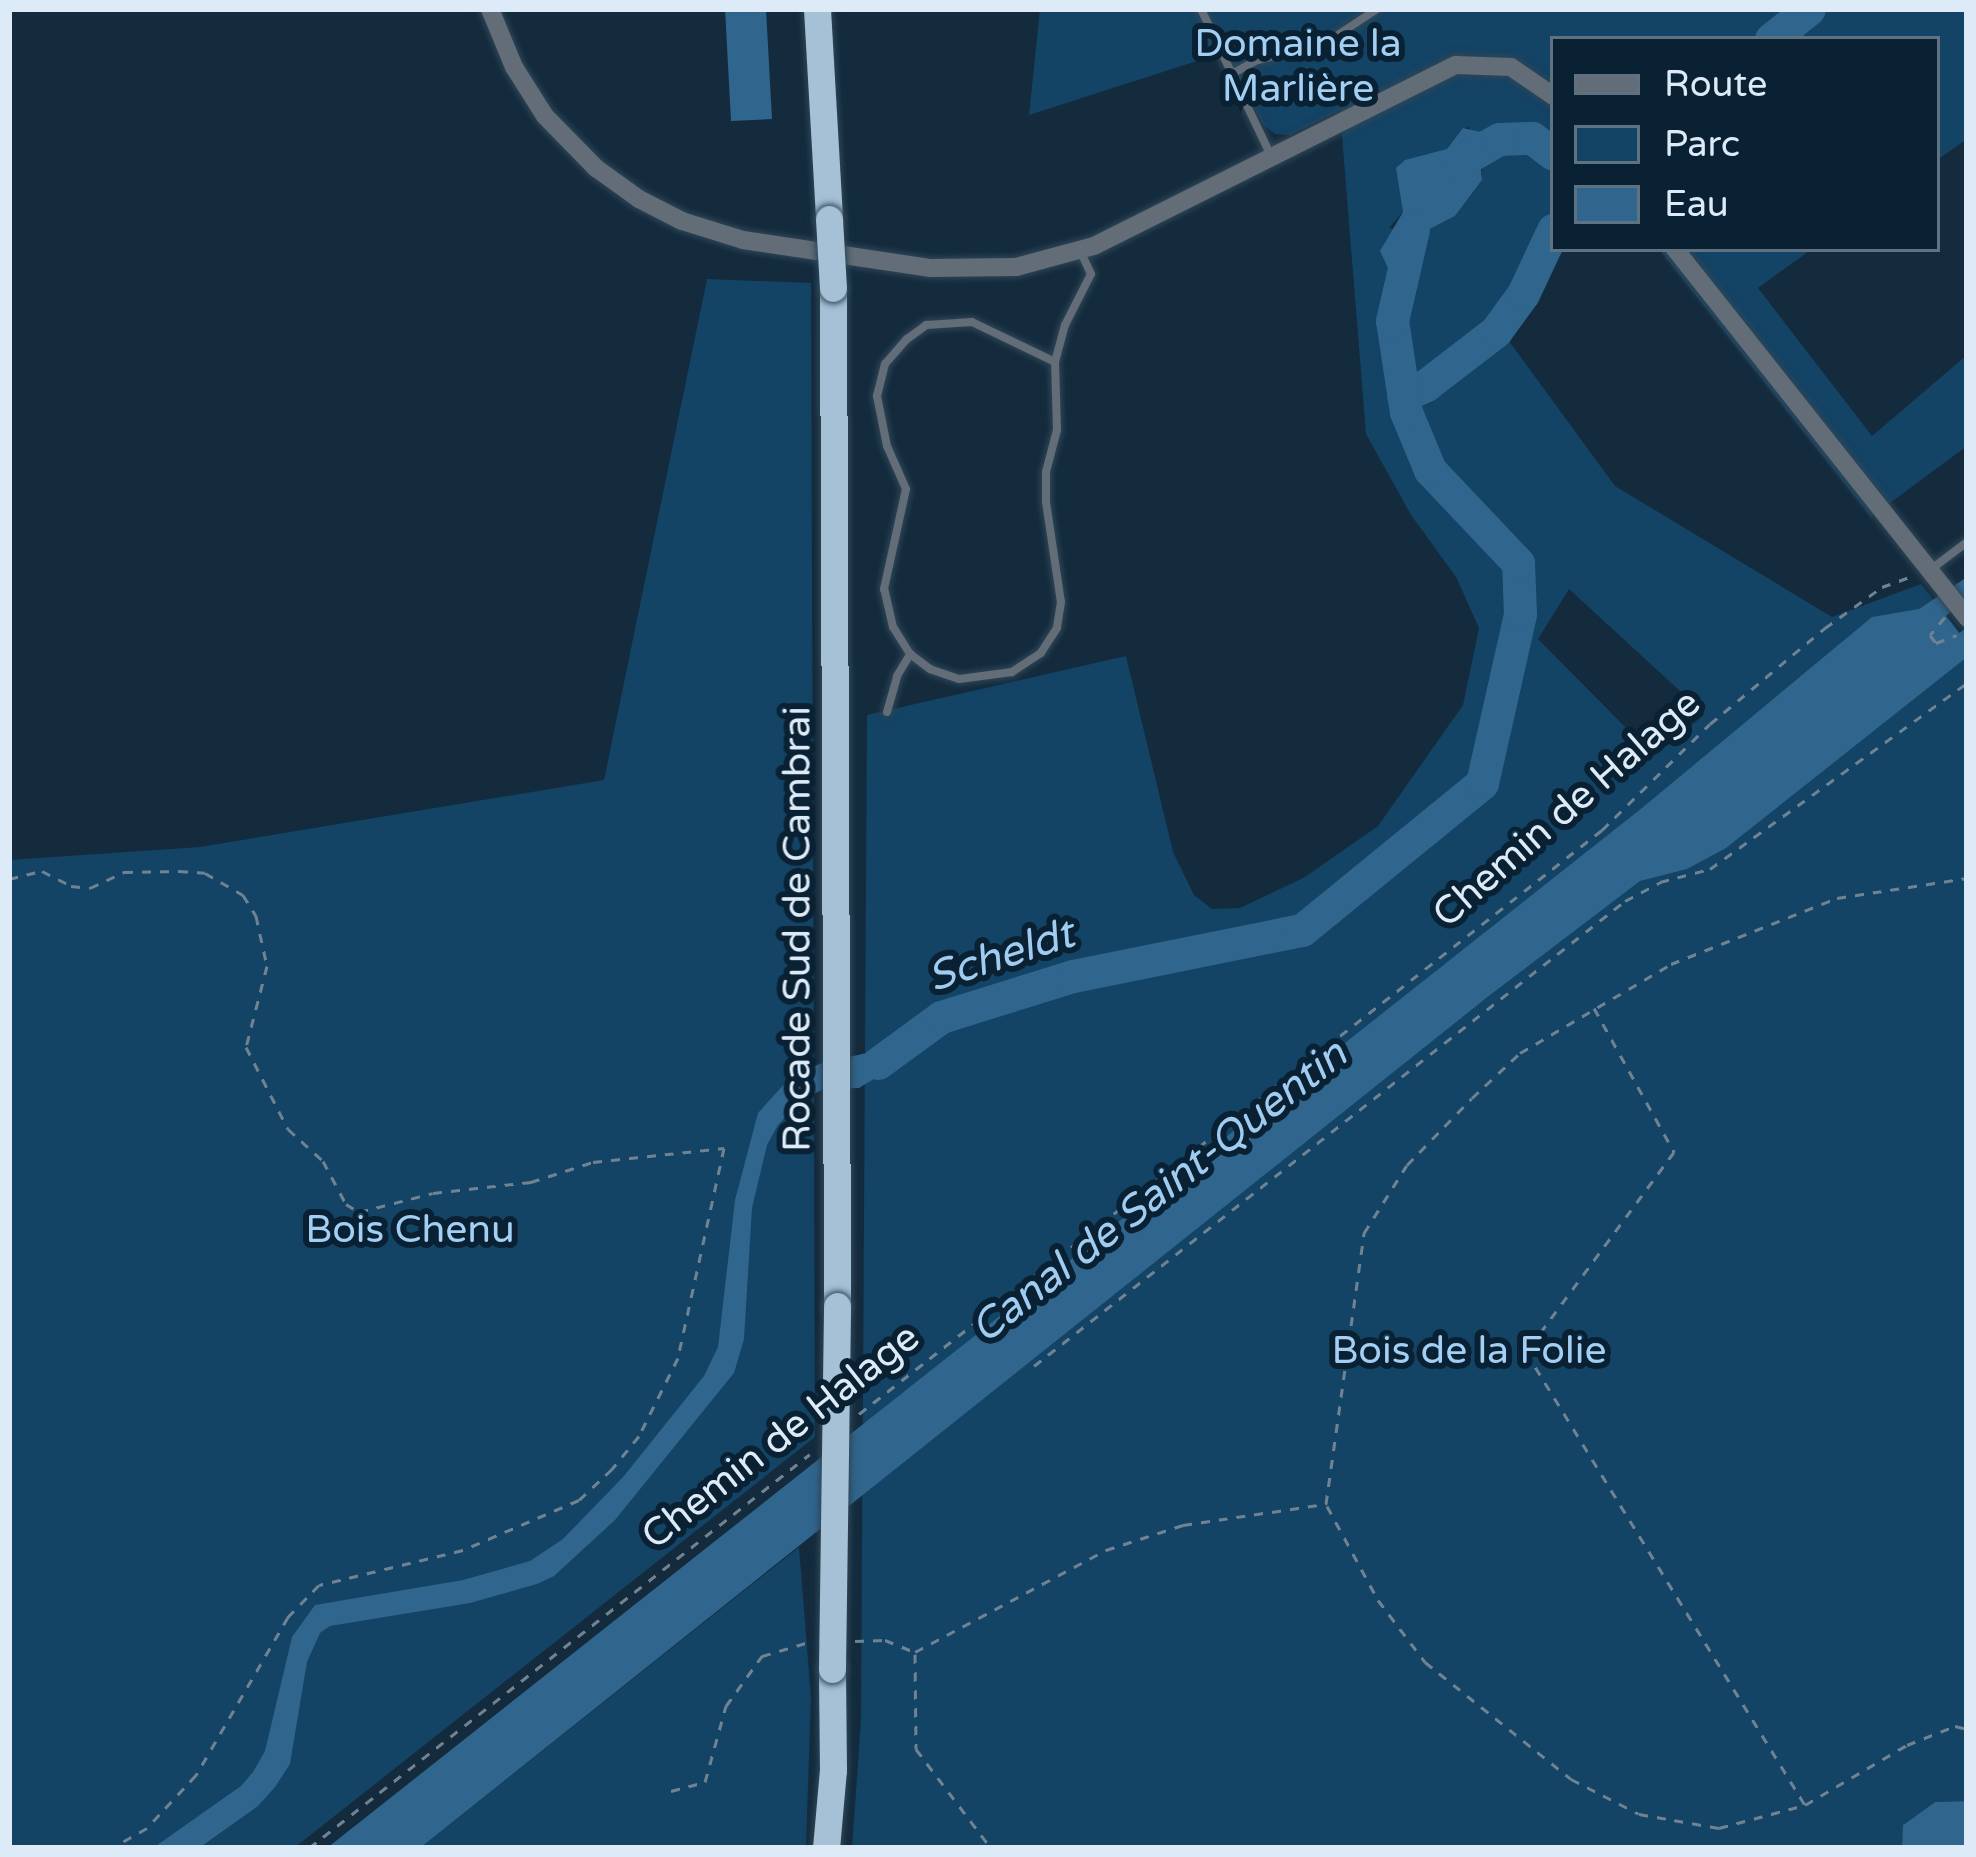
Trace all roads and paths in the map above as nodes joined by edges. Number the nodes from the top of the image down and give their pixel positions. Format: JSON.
{"nodes":[{"id":1,"x":490,"y":9,"type":"edge"},
{"id":2,"x":817,"y":9,"type":"edge"},
{"id":3,"x":1201,"y":9,"type":"edge"},
{"id":4,"x":1377,"y":9,"type":"edge"},
{"id":5,"x":1230,"y":75,"type":"junction"},
{"id":6,"x":1550,"y":94,"type":"edge"},
{"id":7,"x":1273,"y":159,"type":"junction"},
{"id":8,"x":1080,"y":252,"type":"junction"},
{"id":9,"x":1677,"y":252,"type":"edge"},
{"id":10,"x":1054,"y":362,"type":"junction"},
{"id":11,"x":1967,"y":542,"type":"edge"},
{"id":12,"x":1931,"y":573,"type":"junction"},
{"id":13,"x":1946,"y":616,"type":"dead end"},
{"id":14,"x":1963,"y":626,"type":"edge"},
{"id":15,"x":910,"y":654,"type":"junction"},
{"id":16,"x":1967,"y":683,"type":"edge"},
{"id":17,"x":887,"y":712,"type":"dead end"},
{"id":18,"x":1967,"y":878,"type":"edge"},
{"id":19,"x":9,"y":879,"type":"edge"},
{"id":20,"x":1594,"y":1008,"type":"junction"},
{"id":21,"x":1034,"y":1366,"type":"dead end"},
{"id":22,"x":845,"y":1426,"type":"dead end"},
{"id":23,"x":815,"y":1450,"type":"dead end"},
{"id":24,"x":1326,"y":1504,"type":"junction"},
{"id":25,"x":841,"y":1641,"type":"dead end"},
{"id":26,"x":819,"y":1642,"type":"dead end"},
{"id":27,"x":915,"y":1652,"type":"junction"},
{"id":28,"x":1967,"y":1729,"type":"edge"},
{"id":29,"x":671,"y":1791,"type":"dead end"},
{"id":30,"x":1805,"y":1805,"type":"junction"},
{"id":31,"x":112,"y":1848,"type":"edge"},
{"id":32,"x":309,"y":1848,"type":"edge"},
{"id":33,"x":826,"y":1848,"type":"edge"},
{"id":34,"x":991,"y":1848,"type":"edge"}],
"edges":[{"from":1,"to":8,"type":"street"},
{"from":2,"to":33,"type":"highway","name":"Rocade Sud de Cambrai","bridge":true},
{"from":3,"to":5,"type":"lane"},
{"from":4,"to":5,"type":"lane"},
{"from":5,"to":7,"type":"lane"},
{"from":6,"to":7,"type":"street"},
{"from":7,"to":8,"type":"street"},
{"from":8,"to":10,"type":"lane"},
{"from":9,"to":12,"type":"street"},
{"from":10,"to":15,"type":"lane"},
{"from":10,"to":15,"type":"lane"},
{"from":11,"to":12,"type":"lane"},
{"from":12,"to":14,"type":"street"},
{"from":12,"to":22,"type":"path","name":"Chemin de Halage"},
{"from":13,"to":14,"type":"path"},
{"from":15,"to":17,"type":"lane"},
{"from":16,"to":21,"type":"path"},
{"from":18,"to":20,"type":"path"},
{"from":19,"to":31,"type":"path"},
{"from":20,"to":24,"type":"path"},
{"from":20,"to":30,"type":"path"},
{"from":23,"to":32,"type":"path","name":"Chemin de Halage"},
{"from":24,"to":27,"type":"path"},
{"from":24,"to":30,"type":"path"},
{"from":25,"to":27,"type":"path"},
{"from":26,"to":29,"type":"path"},
{"from":27,"to":34,"type":"path"},
{"from":28,"to":30,"type":"path"}]}
